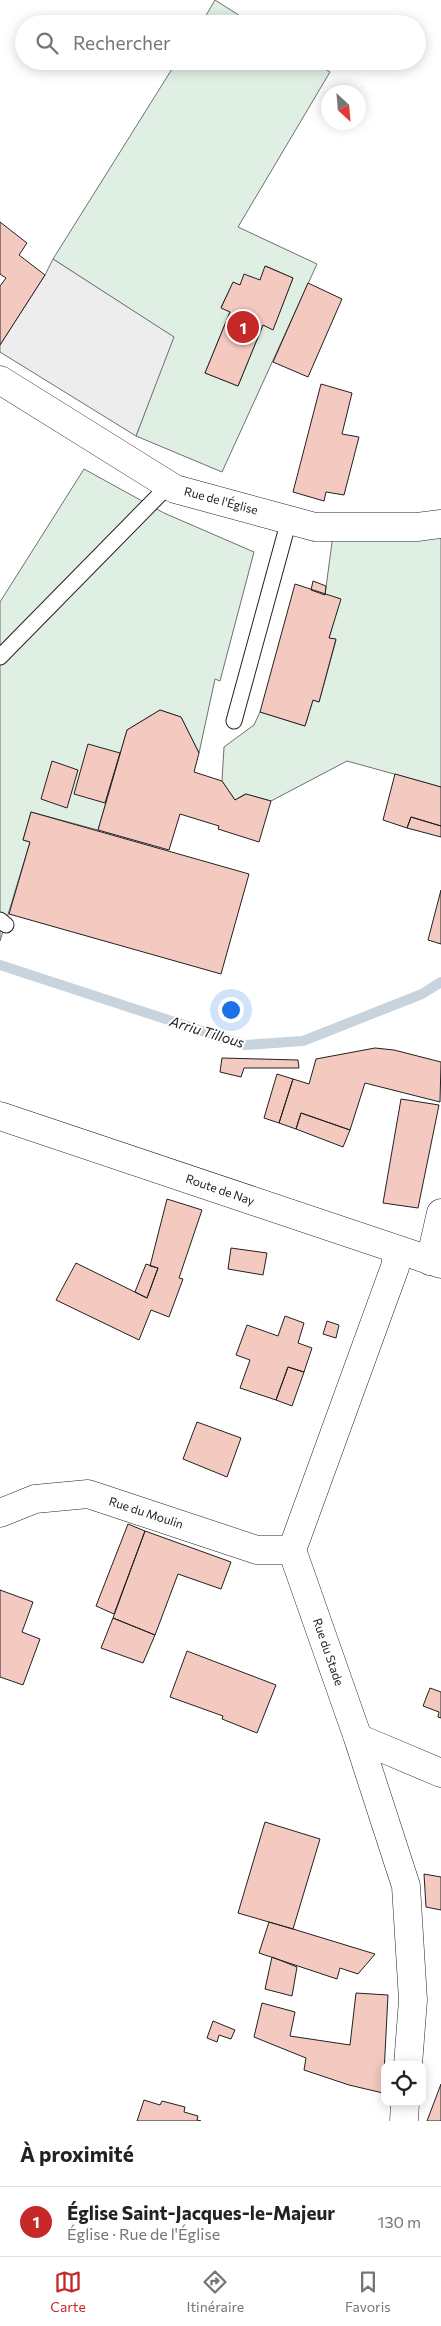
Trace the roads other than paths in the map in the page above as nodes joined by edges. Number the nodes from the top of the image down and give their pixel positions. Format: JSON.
{"nodes":[{"id":1,"x":0,"y":380,"type":"edge"},
{"id":2,"x":169,"y":485,"type":"junction"},
{"id":3,"x":289,"y":520,"type":"junction"},
{"id":4,"x":441,"y":524,"type":"edge"},
{"id":5,"x":0,"y":657,"type":"edge"},
{"id":6,"x":234,"y":721,"type":"dead end"},
{"id":7,"x":0,"y":1116,"type":"edge"},
{"id":8,"x":441,"y":1213,"type":"edge"},
{"id":9,"x":398,"y":1250,"type":"junction"},
{"id":10,"x":435,"y":1262,"type":"edge"},
{"id":11,"x":0,"y":1513,"type":"edge"},
{"id":12,"x":292,"y":1550,"type":"junction"},
{"id":13,"x":358,"y":1738,"type":"junction"},
{"id":14,"x":441,"y":1773,"type":"edge"},
{"id":15,"x":408,"y":2061,"type":"edge"},
{"id":16,"x":405,"y":2106,"type":"edge"},
{"id":17,"x":404,"y":2121,"type":"edge"}],
"edges":[{"from":1,"to":2,"type":"street","name":"Rue de l'Église"},
{"from":2,"to":3,"type":"street","name":"Rue de l'Église"},
{"from":2,"to":5,"type":"lane"},
{"from":3,"to":4,"type":"street","name":"Rue de l'Église"},
{"from":3,"to":6,"type":"lane"},
{"from":7,"to":9,"type":"street","name":"Route de Nay"},
{"from":8,"to":10,"type":"street"},
{"from":9,"to":10,"type":"street","name":"Route de Nay"},
{"from":9,"to":12,"type":"street"},
{"from":11,"to":12,"type":"street","name":"Rue du Moulin"},
{"from":12,"to":13,"type":"street","name":"Rue du Stade"},
{"from":13,"to":14,"type":"street"},
{"from":13,"to":15,"type":"street","name":"Rue du Stade"},
{"from":16,"to":17,"type":"street"}]}
